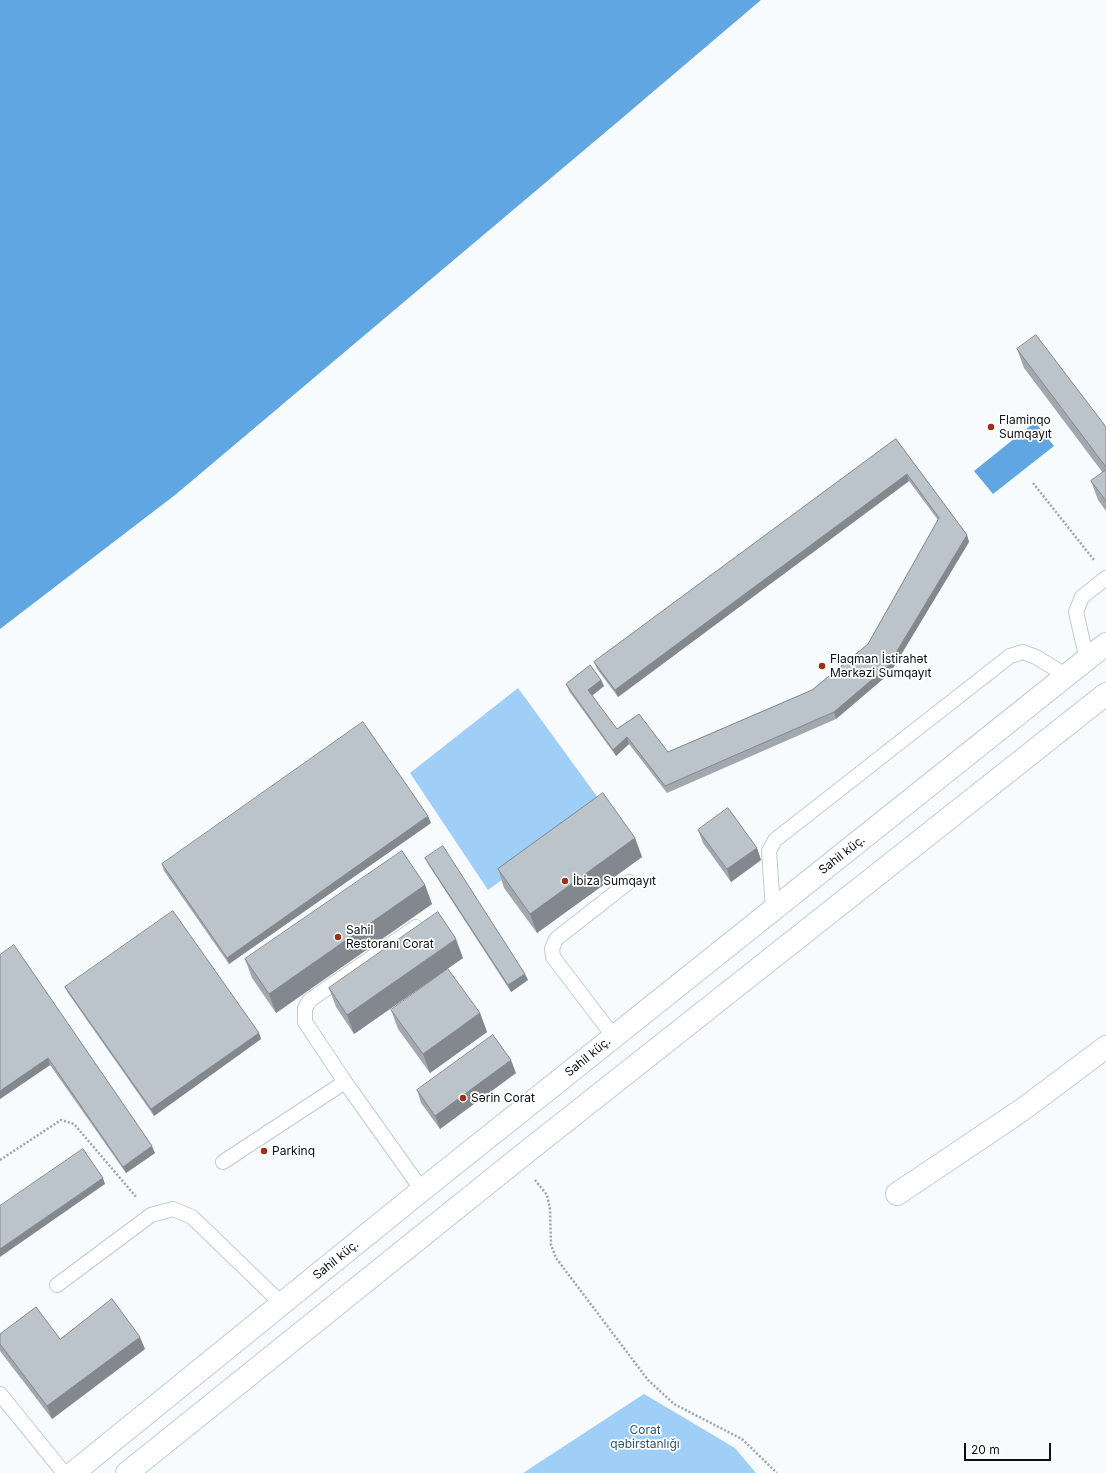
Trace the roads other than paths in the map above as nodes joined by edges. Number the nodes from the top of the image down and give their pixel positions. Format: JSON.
{"nodes":[{"id":1,"x":1106,"y":578,"type":"edge"},
{"id":2,"x":1106,"y":644,"type":"edge"},
{"id":3,"x":1087,"y":660,"type":"junction"},
{"id":4,"x":1067,"y":676,"type":"junction"},
{"id":5,"x":1106,"y":694,"type":"edge"},
{"id":6,"x":629,"y":882,"type":"dead end"},
{"id":7,"x":773,"y":910,"type":"junction"},
{"id":8,"x":416,"y":927,"type":"edge"},
{"id":9,"x":614,"y":1037,"type":"junction"},
{"id":10,"x":1106,"y":1047,"type":"edge"},
{"id":11,"x":345,"y":1082,"type":"junction"},
{"id":12,"x":223,"y":1162,"type":"dead end"},
{"id":13,"x":422,"y":1190,"type":"junction"},
{"id":14,"x":897,"y":1194,"type":"dead end"},
{"id":15,"x":57,"y":1285,"type":"dead end"},
{"id":16,"x":282,"y":1304,"type":"junction"},
{"id":17,"x":0,"y":1394,"type":"edge"},
{"id":18,"x":64,"y":1473,"type":"edge"},
{"id":19,"x":73,"y":1473,"type":"edge"},
{"id":20,"x":127,"y":1473,"type":"edge"}],
"edges":[{"from":1,"to":3,"type":"lane"},
{"from":2,"to":3,"type":"main road","name":"Sahil küç."},
{"from":3,"to":4,"type":"main road","name":"Sahil küç."},
{"from":4,"to":7,"type":"main road","name":"Sahil küç."},
{"from":4,"to":7,"type":"lane"},
{"from":5,"to":20,"type":"main road"},
{"from":6,"to":9,"type":"lane"},
{"from":7,"to":9,"type":"main road","name":"Sahil küç."},
{"from":8,"to":11,"type":"lane"},
{"from":9,"to":13,"type":"main road","name":"Sahil küç."},
{"from":10,"to":14,"type":"main road"},
{"from":11,"to":12,"type":"lane"},
{"from":11,"to":13,"type":"lane"},
{"from":13,"to":16,"type":"main road","name":"Sahil küç."},
{"from":15,"to":16,"type":"lane"},
{"from":16,"to":19,"type":"main road","name":"Sahil küç."},
{"from":17,"to":18,"type":"lane"}]}
